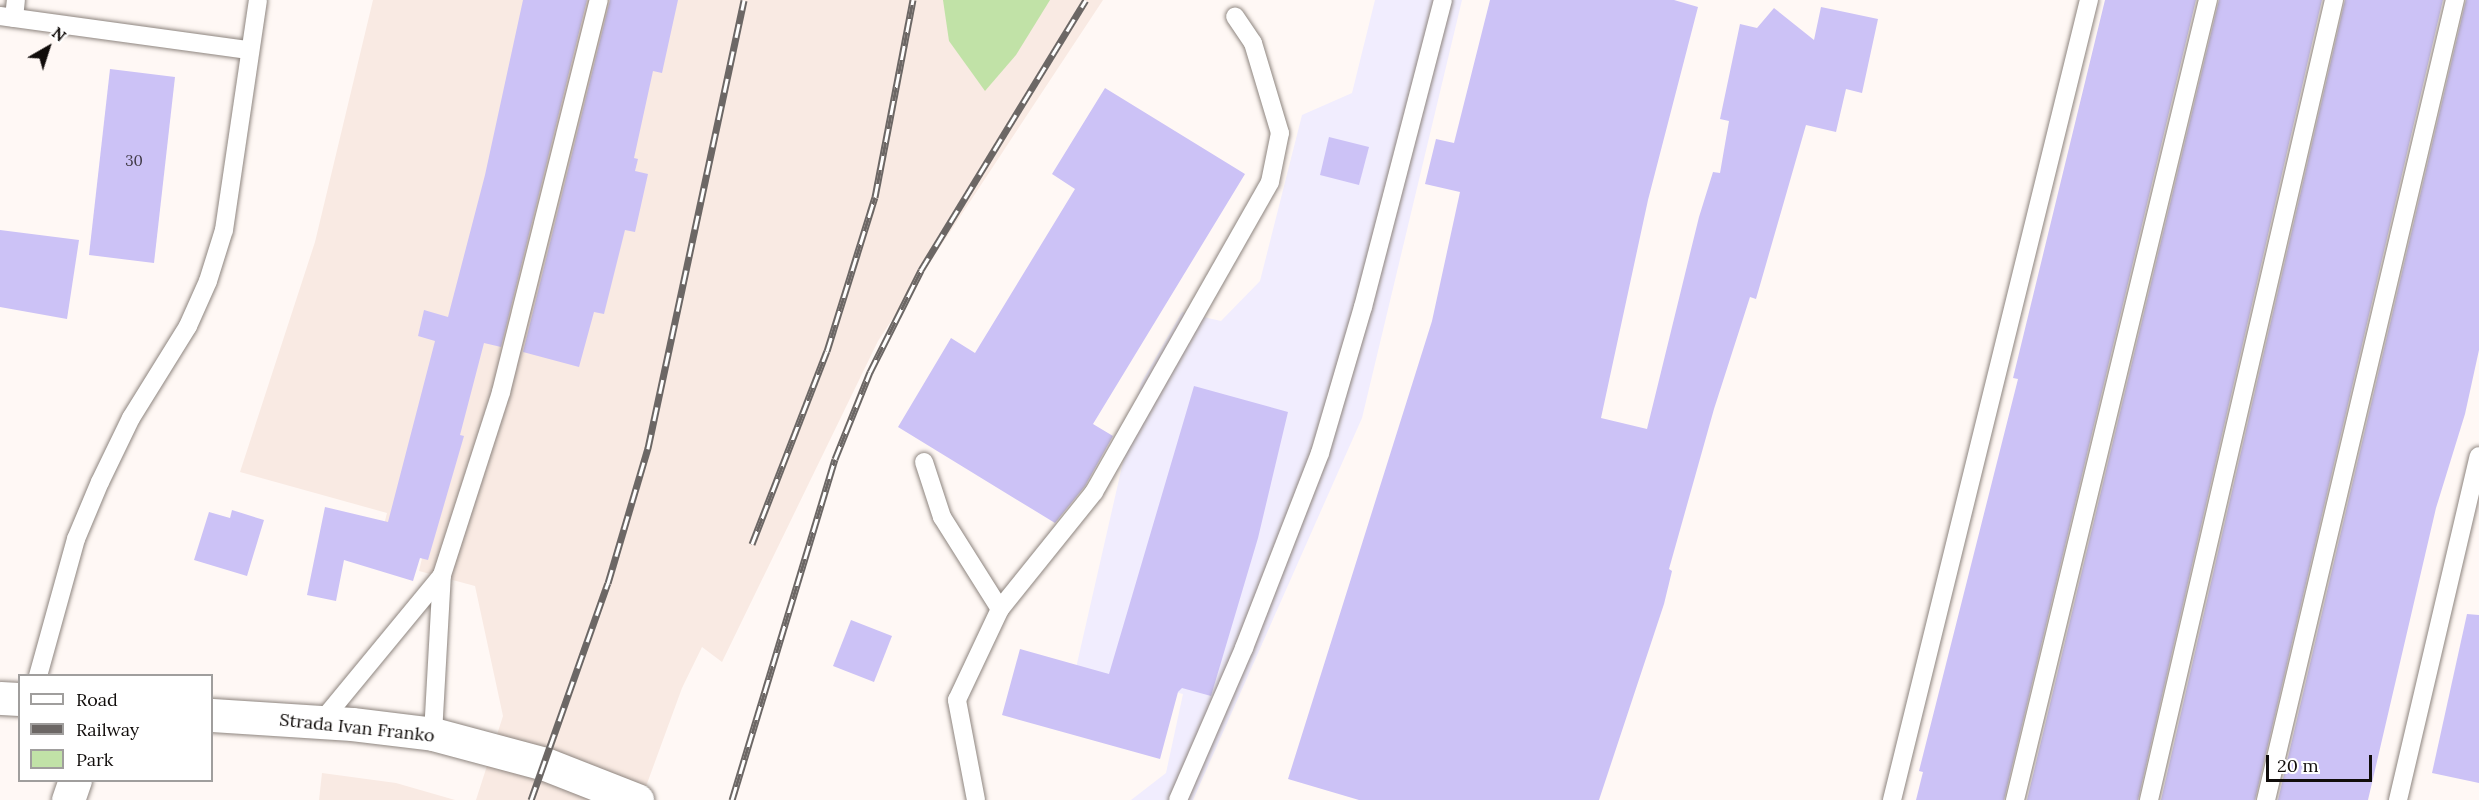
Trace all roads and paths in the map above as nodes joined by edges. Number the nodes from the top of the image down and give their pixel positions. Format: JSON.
{"nodes":[{"id":1,"x":16,"y":0,"type":"edge"},
{"id":2,"x":258,"y":0,"type":"edge"},
{"id":3,"x":599,"y":0,"type":"edge"},
{"id":4,"x":1443,"y":0,"type":"edge"},
{"id":5,"x":2089,"y":0,"type":"edge"},
{"id":6,"x":2208,"y":0,"type":"edge"},
{"id":7,"x":2334,"y":0,"type":"edge"},
{"id":8,"x":2455,"y":0,"type":"edge"},
{"id":9,"x":1235,"y":16,"type":"dead end"},
{"id":10,"x":7,"y":17,"type":"edge"},
{"id":11,"x":249,"y":50,"type":"junction"},
{"id":12,"x":2479,"y":456,"type":"edge"},
{"id":13,"x":924,"y":462,"type":"dead end"},
{"id":14,"x":442,"y":575,"type":"junction"},
{"id":15,"x":1000,"y":609,"type":"junction"},
{"id":16,"x":38,"y":674,"type":"edge"},
{"id":17,"x":0,"y":698,"type":"edge"},
{"id":18,"x":18,"y":699,"type":"edge"},
{"id":19,"x":213,"y":714,"type":"edge"},
{"id":20,"x":321,"y":722,"type":"junction"},
{"id":21,"x":433,"y":734,"type":"junction"},
{"id":22,"x":74,"y":782,"type":"edge"},
{"id":23,"x":68,"y":800,"type":"edge"},
{"id":24,"x":637,"y":800,"type":"edge"},
{"id":25,"x":975,"y":800,"type":"edge"},
{"id":26,"x":1178,"y":800,"type":"edge"},
{"id":27,"x":1892,"y":800,"type":"edge"},
{"id":28,"x":2015,"y":800,"type":"edge"},
{"id":29,"x":2149,"y":800,"type":"edge"},
{"id":30,"x":2266,"y":800,"type":"edge"},
{"id":31,"x":2398,"y":800,"type":"edge"}],
"edges":[{"from":1,"to":10,"type":"lane"},
{"from":2,"to":11,"type":"lane"},
{"from":3,"to":14,"type":"lane"},
{"from":4,"to":26,"type":"lane"},
{"from":5,"to":27,"type":"lane"},
{"from":6,"to":28,"type":"lane"},
{"from":7,"to":29,"type":"lane"},
{"from":8,"to":30,"type":"lane"},
{"from":9,"to":15,"type":"lane"},
{"from":10,"to":11,"type":"lane"},
{"from":11,"to":16,"type":"lane"},
{"from":12,"to":31,"type":"lane"},
{"from":13,"to":15,"type":"lane"},
{"from":14,"to":20,"type":"lane"},
{"from":14,"to":21,"type":"lane"},
{"from":15,"to":25,"type":"lane"},
{"from":17,"to":18,"type":"main road"},
{"from":19,"to":20,"type":"main road","name":"Strada Ivan Franko"},
{"from":20,"to":21,"type":"main road","name":"Strada Ivan Franko"},
{"from":21,"to":24,"type":"main road","name":"Strada Ivan Franko"},
{"from":22,"to":23,"type":"main road"}]}
